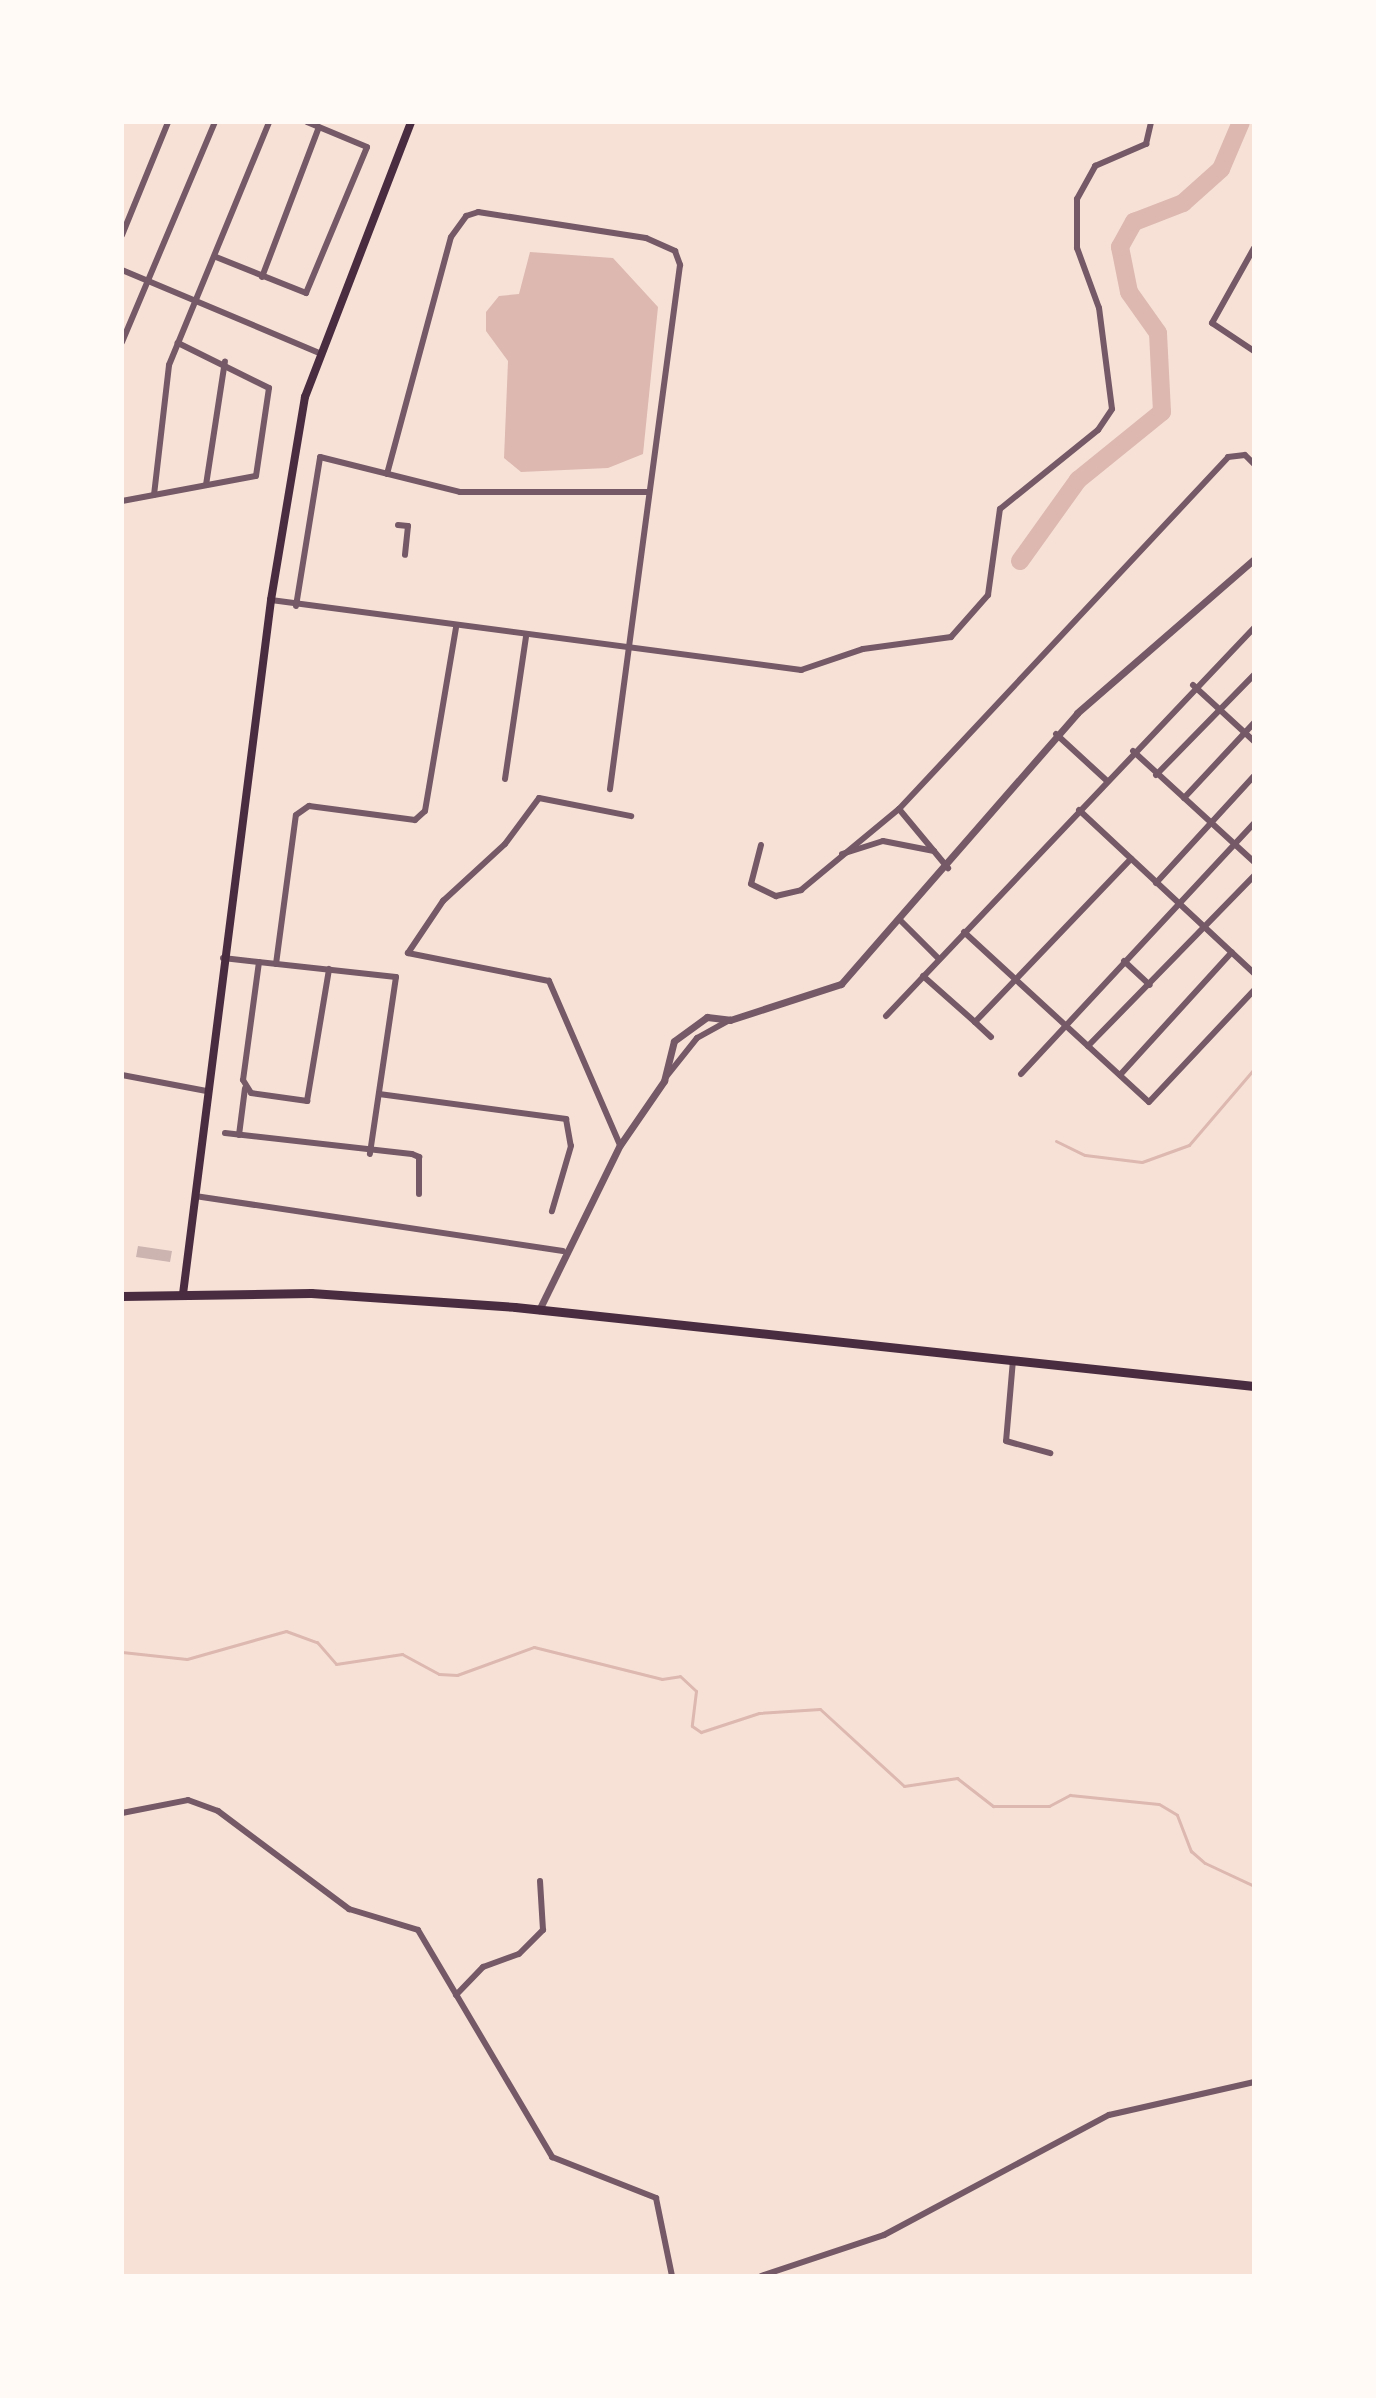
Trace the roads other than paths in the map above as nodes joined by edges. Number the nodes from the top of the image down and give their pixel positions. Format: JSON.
{"nodes":[{"id":1,"x":168,"y":122,"type":"edge"},
{"id":2,"x":215,"y":122,"type":"edge"},
{"id":3,"x":269,"y":122,"type":"edge"},
{"id":4,"x":307,"y":122,"type":"edge"},
{"id":5,"x":411,"y":122,"type":"edge"},
{"id":6,"x":1151,"y":122,"type":"edge"},
{"id":7,"x":319,"y":127,"type":"junction"},
{"id":8,"x":122,"y":235,"type":"edge"},
{"id":9,"x":1254,"y":248,"type":"edge"},
{"id":10,"x":216,"y":257,"type":"junction"},
{"id":11,"x":1245,"y":263,"type":"junction"},
{"id":12,"x":1254,"y":269,"type":"edge"},
{"id":13,"x":122,"y":270,"type":"edge"},
{"id":14,"x":262,"y":277,"type":"junction"},
{"id":15,"x":152,"y":280,"type":"junction"},
{"id":16,"x":197,"y":297,"type":"junction"},
{"id":17,"x":122,"y":342,"type":"edge"},
{"id":18,"x":178,"y":343,"type":"junction"},
{"id":19,"x":1254,"y":351,"type":"edge"},
{"id":20,"x":317,"y":352,"type":"junction"},
{"id":21,"x":225,"y":361,"type":"junction"},
{"id":22,"x":1254,"y":464,"type":"edge"},
{"id":23,"x":387,"y":474,"type":"junction"},
{"id":24,"x":206,"y":485,"type":"junction"},
{"id":25,"x":649,"y":492,"type":"junction"},
{"id":26,"x":154,"y":495,"type":"junction"},
{"id":27,"x":122,"y":501,"type":"edge"},
{"id":28,"x":398,"y":525,"type":"dead end"},
{"id":29,"x":405,"y":555,"type":"dead end"},
{"id":30,"x":1254,"y":559,"type":"edge"},
{"id":31,"x":271,"y":600,"type":"junction"},
{"id":32,"x":296,"y":606,"type":"junction"},
{"id":33,"x":456,"y":628,"type":"junction"},
{"id":34,"x":1254,"y":628,"type":"edge"},
{"id":35,"x":526,"y":637,"type":"junction"},
{"id":36,"x":630,"y":651,"type":"junction"},
{"id":37,"x":1254,"y":675,"type":"edge"},
{"id":38,"x":1193,"y":685,"type":"junction"},
{"id":39,"x":1218,"y":708,"type":"junction"},
{"id":40,"x":1254,"y":723,"type":"edge"},
{"id":41,"x":1244,"y":732,"type":"junction"},
{"id":42,"x":1056,"y":734,"type":"junction"},
{"id":43,"x":1254,"y":741,"type":"edge"},
{"id":44,"x":1133,"y":751,"type":"junction"},
{"id":45,"x":1156,"y":775,"type":"junction"},
{"id":46,"x":1254,"y":776,"type":"edge"},
{"id":47,"x":505,"y":779,"type":"dead end"},
{"id":48,"x":1106,"y":780,"type":"junction"},
{"id":49,"x":610,"y":789,"type":"dead end"},
{"id":50,"x":1184,"y":798,"type":"junction"},
{"id":51,"x":899,"y":809,"type":"junction"},
{"id":52,"x":1079,"y":810,"type":"junction"},
{"id":53,"x":631,"y":816,"type":"dead end"},
{"id":54,"x":1254,"y":823,"type":"edge"},
{"id":55,"x":1209,"y":825,"type":"junction"},
{"id":56,"x":761,"y":845,"type":"dead end"},
{"id":57,"x":1234,"y":846,"type":"junction"},
{"id":58,"x":934,"y":851,"type":"junction"},
{"id":59,"x":839,"y":855,"type":"junction"},
{"id":60,"x":1131,"y":859,"type":"junction"},
{"id":61,"x":1254,"y":862,"type":"edge"},
{"id":62,"x":948,"y":868,"type":"junction"},
{"id":63,"x":1254,"y":876,"type":"edge"},
{"id":64,"x":1156,"y":883,"type":"junction"},
{"id":65,"x":1178,"y":903,"type":"junction"},
{"id":66,"x":900,"y":920,"type":"junction"},
{"id":67,"x":1206,"y":929,"type":"junction"},
{"id":68,"x":964,"y":932,"type":"junction"},
{"id":69,"x":1232,"y":952,"type":"junction"},
{"id":70,"x":223,"y":958,"type":"junction"},
{"id":71,"x":939,"y":959,"type":"junction"},
{"id":72,"x":1124,"y":961,"type":"junction"},
{"id":73,"x":259,"y":962,"type":"junction"},
{"id":74,"x":276,"y":964,"type":"junction"},
{"id":75,"x":329,"y":969,"type":"junction"},
{"id":76,"x":1254,"y":973,"type":"edge"},
{"id":77,"x":923,"y":976,"type":"junction"},
{"id":78,"x":1015,"y":979,"type":"junction"},
{"id":79,"x":1150,"y":985,"type":"junction"},
{"id":80,"x":1254,"y":990,"type":"edge"},
{"id":81,"x":886,"y":1016,"type":"dead end"},
{"id":82,"x":730,"y":1020,"type":"junction"},
{"id":83,"x":975,"y":1022,"type":"junction"},
{"id":84,"x":1065,"y":1025,"type":"junction"},
{"id":85,"x":991,"y":1037,"type":"dead end"},
{"id":86,"x":1088,"y":1046,"type":"junction"},
{"id":87,"x":1021,"y":1074,"type":"dead end"},
{"id":88,"x":122,"y":1075,"type":"edge"},
{"id":89,"x":1120,"y":1075,"type":"junction"},
{"id":90,"x":664,"y":1081,"type":"junction"},
{"id":91,"x":245,"y":1088,"type":"junction"},
{"id":92,"x":207,"y":1091,"type":"junction"},
{"id":93,"x":379,"y":1094,"type":"junction"},
{"id":94,"x":225,"y":1133,"type":"dead end"},
{"id":95,"x":239,"y":1135,"type":"junction"},
{"id":96,"x":620,"y":1145,"type":"junction"},
{"id":97,"x":370,"y":1154,"type":"junction"},
{"id":98,"x":419,"y":1194,"type":"dead end"},
{"id":99,"x":194,"y":1196,"type":"junction"},
{"id":100,"x":552,"y":1211,"type":"dead end"},
{"id":101,"x":563,"y":1251,"type":"junction"},
{"id":102,"x":183,"y":1294,"type":"junction"},
{"id":103,"x":122,"y":1296,"type":"edge"},
{"id":104,"x":539,"y":1310,"type":"junction"},
{"id":105,"x":1013,"y":1360,"type":"junction"},
{"id":106,"x":1254,"y":1386,"type":"edge"},
{"id":107,"x":1050,"y":1453,"type":"dead end"},
{"id":108,"x":122,"y":1813,"type":"edge"},
{"id":109,"x":540,"y":1881,"type":"dead end"},
{"id":110,"x":456,"y":1995,"type":"junction"},
{"id":111,"x":1254,"y":2082,"type":"edge"},
{"id":112,"x":672,"y":2276,"type":"edge"},
{"id":113,"x":761,"y":2276,"type":"edge"}],
"edges":[{"from":1,"to":8,"type":"street"},
{"from":2,"to":15,"type":"street"},
{"from":3,"to":10,"type":"street"},
{"from":4,"to":7,"type":"street"},
{"from":5,"to":20,"type":"main road"},
{"from":6,"to":36,"type":"street"},
{"from":7,"to":14,"type":"street"},
{"from":7,"to":14,"type":"street"},
{"from":9,"to":11,"type":"street"},
{"from":10,"to":14,"type":"street"},
{"from":10,"to":16,"type":"street"},
{"from":11,"to":12,"type":"street"},
{"from":11,"to":19,"type":"street"},
{"from":13,"to":15,"type":"street"},
{"from":15,"to":16,"type":"street"},
{"from":15,"to":17,"type":"street"},
{"from":16,"to":18,"type":"street"},
{"from":16,"to":20,"type":"street"},
{"from":18,"to":21,"type":"street"},
{"from":18,"to":26,"type":"street"},
{"from":20,"to":31,"type":"main road"},
{"from":21,"to":24,"type":"street"},
{"from":21,"to":24,"type":"street"},
{"from":22,"to":51,"type":"street"},
{"from":23,"to":25,"type":"street"},
{"from":23,"to":25,"type":"street"},
{"from":23,"to":32,"type":"street"},
{"from":24,"to":26,"type":"street"},
{"from":25,"to":36,"type":"street"},
{"from":26,"to":27,"type":"street"},
{"from":28,"to":29,"type":"street"},
{"from":30,"to":42,"type":"street"},
{"from":31,"to":32,"type":"street"},
{"from":31,"to":70,"type":"main road"},
{"from":32,"to":33,"type":"street"},
{"from":33,"to":35,"type":"street"},
{"from":33,"to":74,"type":"street"},
{"from":34,"to":38,"type":"street"},
{"from":35,"to":36,"type":"street"},
{"from":35,"to":47,"type":"street"},
{"from":36,"to":49,"type":"street"},
{"from":37,"to":39,"type":"street"},
{"from":38,"to":39,"type":"street"},
{"from":38,"to":44,"type":"street"},
{"from":39,"to":41,"type":"street"},
{"from":39,"to":45,"type":"street"},
{"from":40,"to":41,"type":"street"},
{"from":41,"to":43,"type":"street"},
{"from":41,"to":50,"type":"street"},
{"from":42,"to":48,"type":"street"},
{"from":42,"to":62,"type":"street"},
{"from":44,"to":45,"type":"street"},
{"from":44,"to":48,"type":"street"},
{"from":45,"to":50,"type":"street"},
{"from":46,"to":55,"type":"street"},
{"from":48,"to":52,"type":"street"},
{"from":50,"to":55,"type":"street"},
{"from":51,"to":58,"type":"street"},
{"from":51,"to":59,"type":"street"},
{"from":52,"to":60,"type":"street"},
{"from":52,"to":68,"type":"street"},
{"from":53,"to":96,"type":"street"},
{"from":54,"to":57,"type":"street"},
{"from":55,"to":57,"type":"street"},
{"from":55,"to":64,"type":"street"},
{"from":56,"to":59,"type":"street"},
{"from":57,"to":61,"type":"street"},
{"from":57,"to":65,"type":"street"},
{"from":58,"to":59,"type":"street"},
{"from":58,"to":62,"type":"street"},
{"from":60,"to":64,"type":"street"},
{"from":60,"to":78,"type":"street"},
{"from":62,"to":66,"type":"street"},
{"from":63,"to":67,"type":"street"},
{"from":64,"to":65,"type":"street"},
{"from":65,"to":67,"type":"street"},
{"from":65,"to":72,"type":"street"},
{"from":66,"to":71,"type":"street"},
{"from":66,"to":82,"type":"street"},
{"from":67,"to":69,"type":"street"},
{"from":67,"to":79,"type":"street"},
{"from":68,"to":71,"type":"street"},
{"from":68,"to":78,"type":"street"},
{"from":69,"to":76,"type":"street"},
{"from":69,"to":89,"type":"street"},
{"from":70,"to":73,"type":"street"},
{"from":70,"to":92,"type":"main road"},
{"from":71,"to":77,"type":"street"},
{"from":72,"to":79,"type":"street"},
{"from":72,"to":84,"type":"street"},
{"from":73,"to":74,"type":"street"},
{"from":73,"to":91,"type":"street"},
{"from":74,"to":75,"type":"street"},
{"from":75,"to":91,"type":"street"},
{"from":75,"to":93,"type":"street"},
{"from":77,"to":81,"type":"street"},
{"from":77,"to":83,"type":"street"},
{"from":78,"to":83,"type":"street"},
{"from":78,"to":84,"type":"street"},
{"from":79,"to":86,"type":"street"},
{"from":80,"to":89,"type":"street"},
{"from":82,"to":90,"type":"street"},
{"from":82,"to":90,"type":"street"},
{"from":83,"to":85,"type":"street"},
{"from":84,"to":86,"type":"street"},
{"from":84,"to":87,"type":"street"},
{"from":86,"to":89,"type":"street"},
{"from":88,"to":92,"type":"street"},
{"from":90,"to":96,"type":"street"},
{"from":91,"to":95,"type":"street"},
{"from":92,"to":99,"type":"main road"},
{"from":93,"to":97,"type":"street"},
{"from":93,"to":100,"type":"street"},
{"from":94,"to":95,"type":"street"},
{"from":95,"to":97,"type":"street"},
{"from":96,"to":101,"type":"street"},
{"from":97,"to":98,"type":"street"},
{"from":99,"to":101,"type":"street"},
{"from":99,"to":102,"type":"main road"},
{"from":101,"to":104,"type":"street"},
{"from":102,"to":103,"type":"main road"},
{"from":102,"to":104,"type":"main road"},
{"from":104,"to":105,"type":"main road"},
{"from":105,"to":106,"type":"main road"},
{"from":105,"to":107,"type":"street"},
{"from":108,"to":110,"type":"street"},
{"from":109,"to":110,"type":"street"},
{"from":110,"to":112,"type":"street"},
{"from":111,"to":113,"type":"street"}]}
